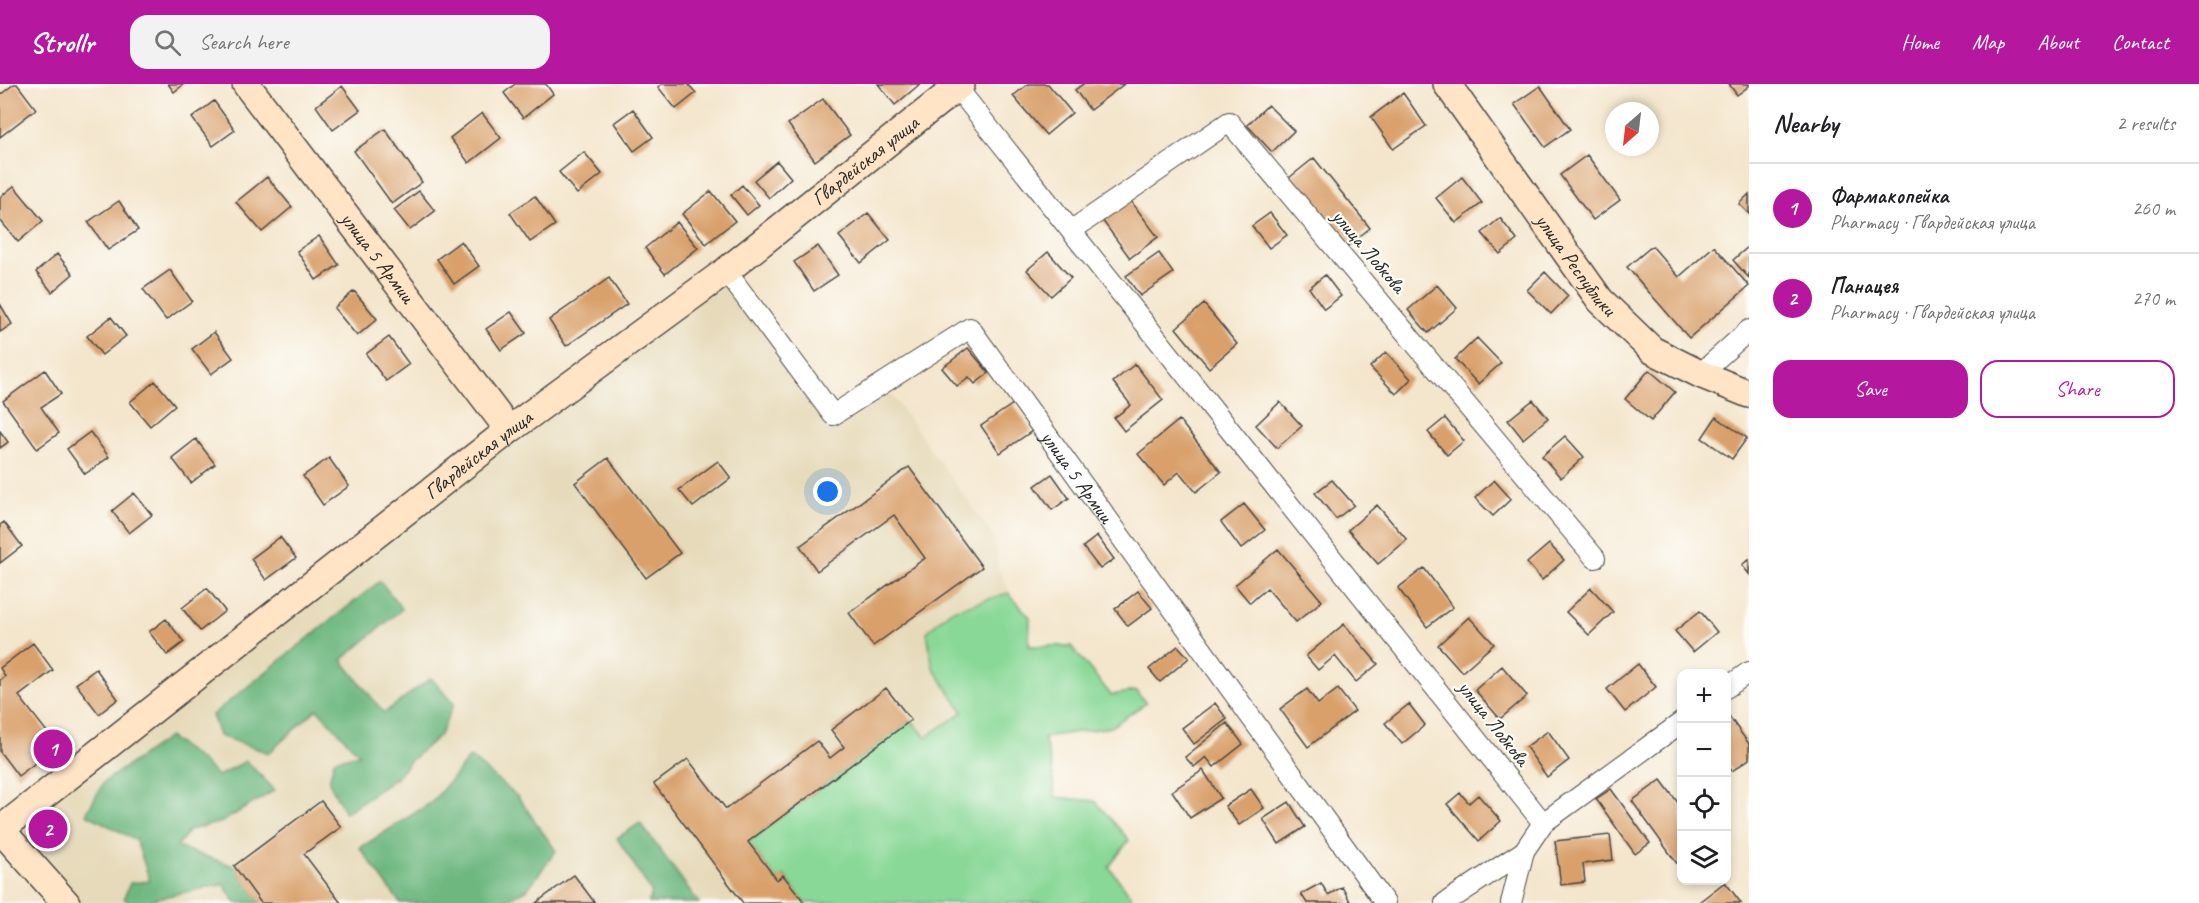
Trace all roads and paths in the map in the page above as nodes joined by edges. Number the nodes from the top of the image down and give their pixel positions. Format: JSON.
{"nodes":[{"id":1,"x":246,"y":84,"type":"edge"},
{"id":2,"x":1447,"y":84,"type":"edge"},
{"id":3,"x":957,"y":85,"type":"edge"},
{"id":4,"x":1072,"y":230,"type":"junction"},
{"id":5,"x":726,"y":272,"type":"junction"},
{"id":6,"x":1749,"y":330,"type":"edge"},
{"id":7,"x":1700,"y":374,"type":"junction"},
{"id":8,"x":1749,"y":394,"type":"edge"},
{"id":9,"x":509,"y":430,"type":"junction"},
{"id":10,"x":1595,"y":558,"type":"dead end"},
{"id":11,"x":1749,"y":672,"type":"edge"},
{"id":12,"x":1731,"y":685,"type":"edge"},
{"id":13,"x":1681,"y":723,"type":"edge"},
{"id":14,"x":1543,"y":823,"type":"junction"},
{"id":15,"x":0,"y":830,"type":"edge"},
{"id":16,"x":1524,"y":851,"type":"junction"},
{"id":17,"x":66,"y":903,"type":"edge"},
{"id":18,"x":1385,"y":903,"type":"edge"},
{"id":19,"x":1445,"y":903,"type":"edge"},
{"id":20,"x":1511,"y":903,"type":"edge"}],
"edges":[{"from":1,"to":9,"type":"main road","name":"улица 5 Армии"},
{"from":2,"to":7,"type":"main road","name":"улица Республики"},
{"from":3,"to":4,"type":"street","name":"улица Лобкова"},
{"from":3,"to":5,"type":"main road","name":"Гвардейская улица"},
{"from":4,"to":10,"type":"street","name":"улица Лобкова"},
{"from":4,"to":14,"type":"street","name":"улица Лобкова"},
{"from":5,"to":9,"type":"main road","name":"Гвардейская улица"},
{"from":5,"to":18,"type":"street","name":"улица 5 Армии"},
{"from":6,"to":7,"type":"street"},
{"from":7,"to":8,"type":"main road","name":"улица Республики"},
{"from":9,"to":15,"type":"main road","name":"Гвардейская улица"},
{"from":11,"to":12,"type":"street"},
{"from":13,"to":14,"type":"street"},
{"from":14,"to":16,"type":"street"},
{"from":15,"to":17,"type":"main road"},
{"from":16,"to":19,"type":"street"},
{"from":16,"to":20,"type":"street"}]}
